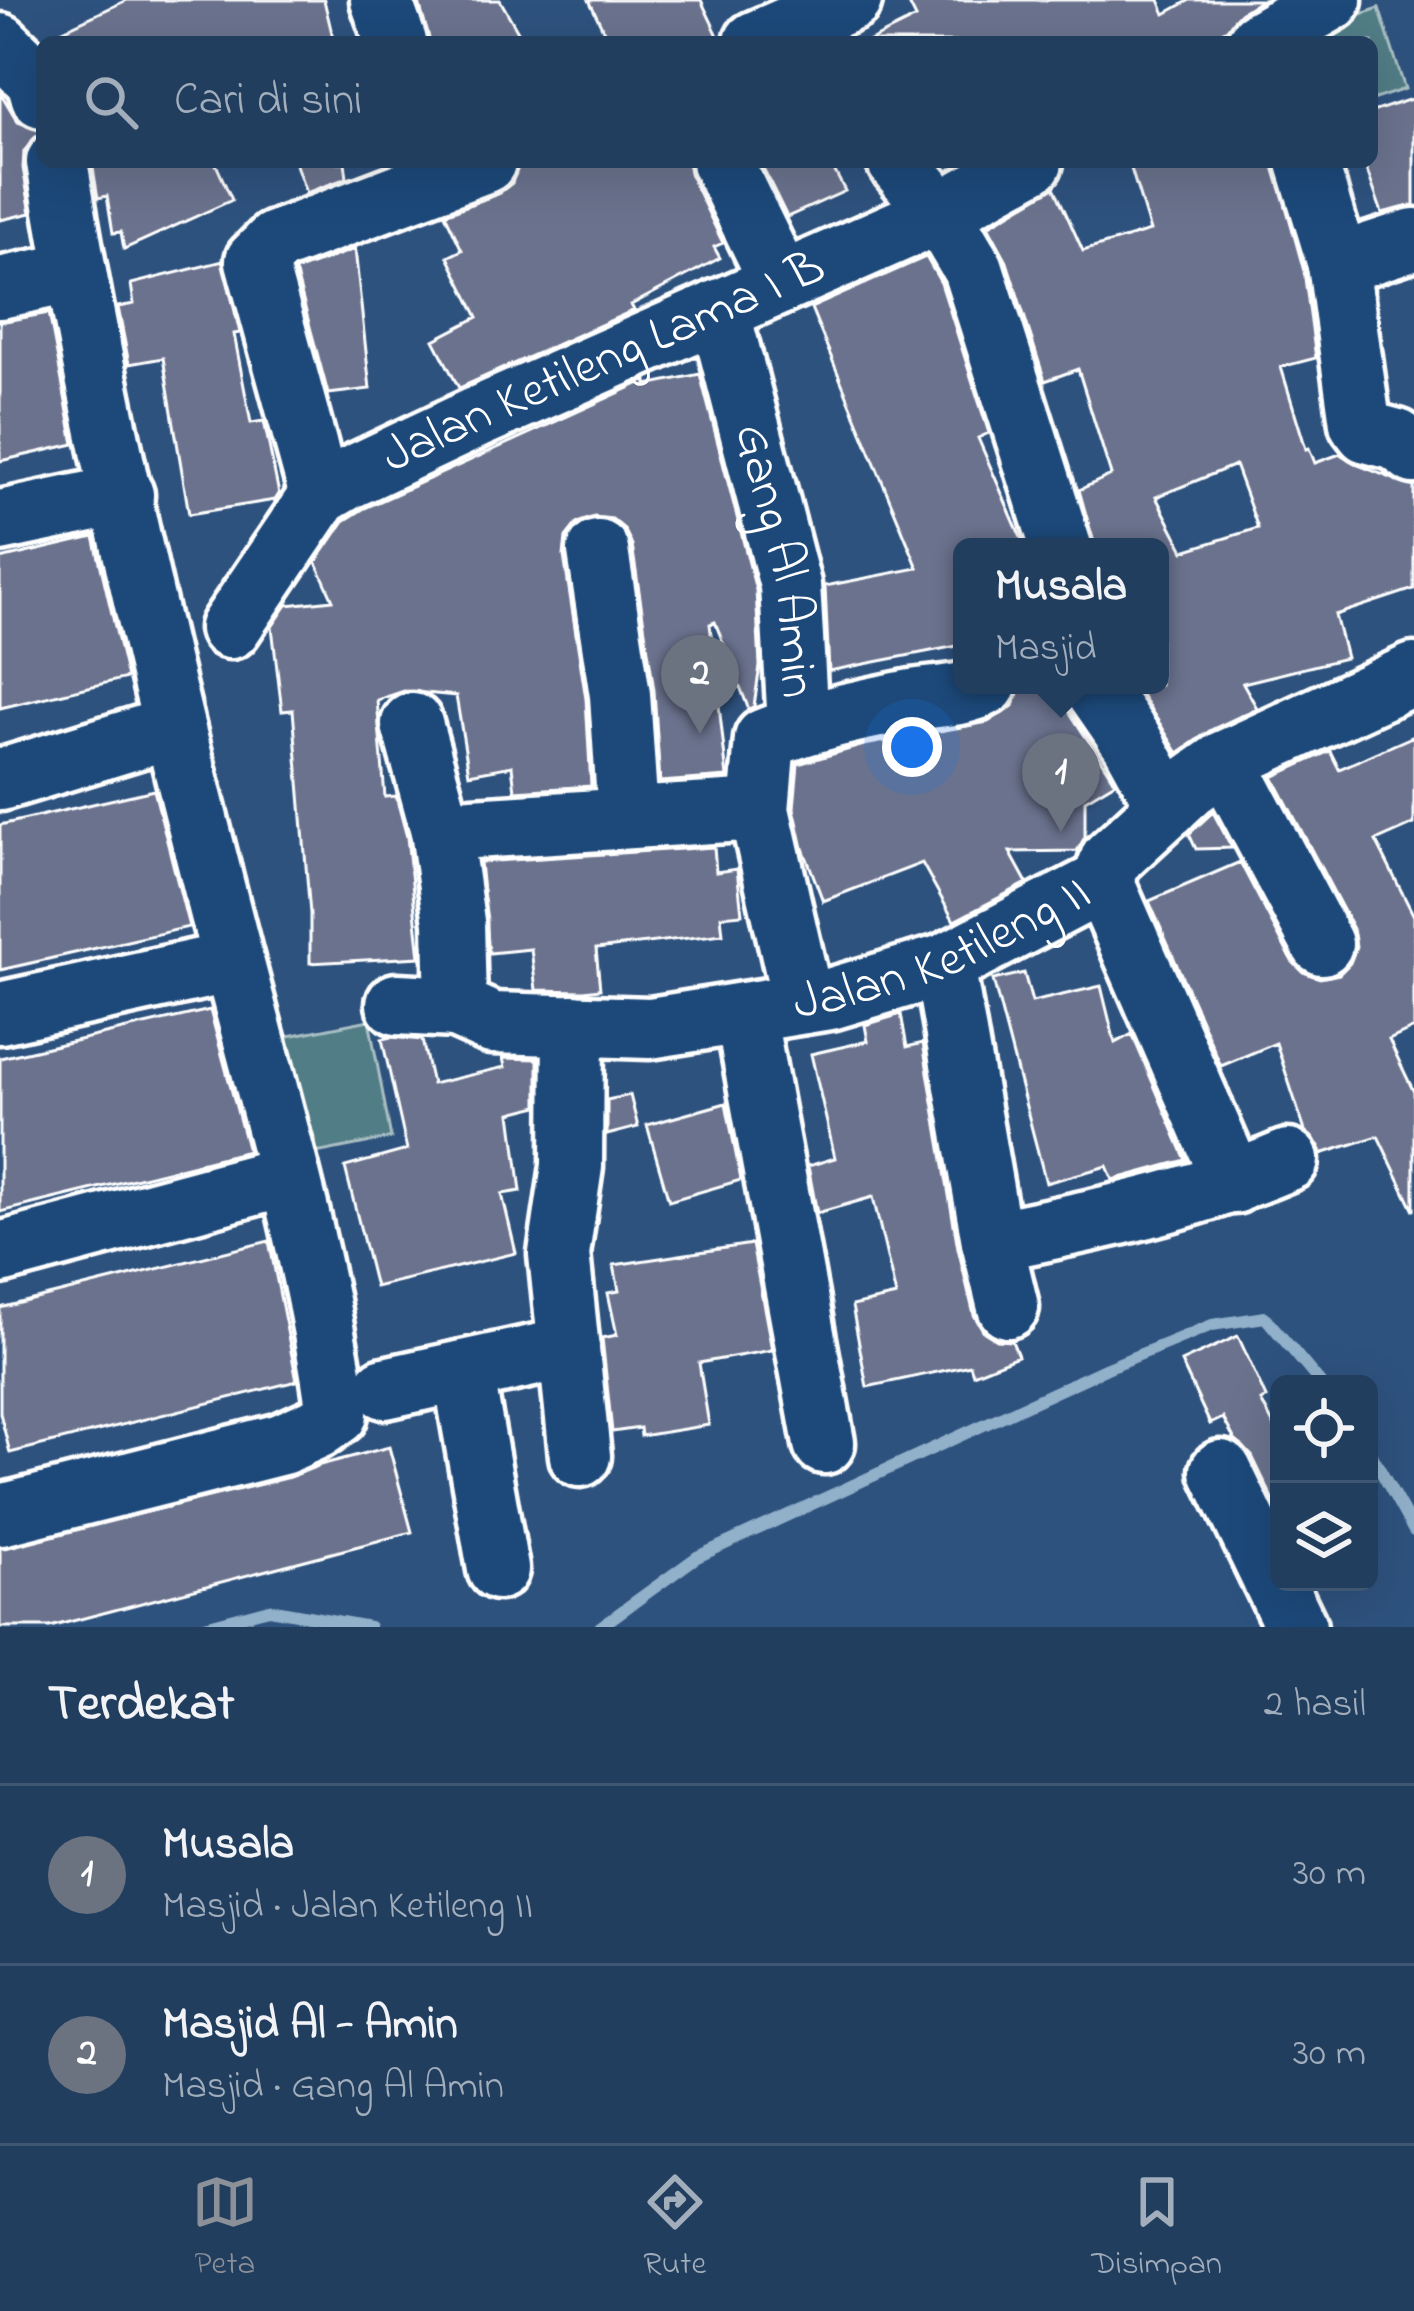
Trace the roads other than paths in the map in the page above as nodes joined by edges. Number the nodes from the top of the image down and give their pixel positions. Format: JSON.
{"nodes":[{"id":1,"x":381,"y":0,"type":"edge"},
{"id":2,"x":1331,"y":0,"type":"edge"},
{"id":3,"x":829,"y":20,"type":"edge"},
{"id":4,"x":394,"y":36,"type":"edge"},
{"id":5,"x":775,"y":36,"type":"edge"},
{"id":6,"x":1272,"y":36,"type":"edge"},
{"id":7,"x":0,"y":44,"type":"edge"},
{"id":8,"x":36,"y":79,"type":"edge"},
{"id":9,"x":58,"y":168,"type":"edge"},
{"id":10,"x":458,"y":168,"type":"edge"},
{"id":11,"x":725,"y":168,"type":"edge"},
{"id":12,"x":903,"y":168,"type":"edge"},
{"id":13,"x":1021,"y":168,"type":"edge"},
{"id":14,"x":1309,"y":168,"type":"edge"},
{"id":15,"x":940,"y":213,"type":"junction"},
{"id":16,"x":1414,"y":239,"type":"edge"},
{"id":17,"x":1338,"y":264,"type":"junction"},
{"id":18,"x":75,"y":272,"type":"junction"},
{"id":19,"x":781,"y":283,"type":"junction"},
{"id":20,"x":0,"y":288,"type":"edge"},
{"id":21,"x":719,"y":310,"type":"junction"},
{"id":22,"x":1387,"y":414,"type":"edge"},
{"id":23,"x":1414,"y":454,"type":"edge"},
{"id":24,"x":123,"y":495,"type":"junction"},
{"id":25,"x":320,"y":495,"type":"junction"},
{"id":26,"x":0,"y":521,"type":"edge"},
{"id":27,"x":1057,"y":538,"type":"edge"},
{"id":28,"x":598,"y":551,"type":"dead end"},
{"id":29,"x":230,"y":628,"type":"dead end"},
{"id":30,"x":1414,"y":674,"type":"edge"},
{"id":31,"x":958,"y":694,"type":"edge"},
{"id":32,"x":1099,"y":694,"type":"edge"},
{"id":33,"x":412,"y":724,"type":"dead end"},
{"id":34,"x":798,"y":725,"type":"junction"},
{"id":35,"x":173,"y":727,"type":"junction"},
{"id":36,"x":1225,"y":761,"type":"junction"},
{"id":37,"x":0,"y":780,"type":"edge"},
{"id":38,"x":1168,"y":807,"type":"junction"},
{"id":39,"x":760,"y":810,"type":"junction"},
{"id":40,"x":628,"y":816,"type":"junction"},
{"id":41,"x":441,"y":830,"type":"junction"},
{"id":42,"x":1103,"y":882,"type":"junction"},
{"id":43,"x":1322,"y":944,"type":"dead end"},
{"id":44,"x":233,"y":962,"type":"junction"},
{"id":45,"x":944,"y":965,"type":"junction"},
{"id":46,"x":397,"y":1004,"type":"dead end"},
{"id":47,"x":803,"y":1004,"type":"junction"},
{"id":48,"x":456,"y":1007,"type":"junction"},
{"id":49,"x":0,"y":1013,"type":"edge"},
{"id":50,"x":745,"y":1013,"type":"junction"},
{"id":51,"x":573,"y":1025,"type":"junction"},
{"id":52,"x":1288,"y":1160,"type":"dead end"},
{"id":53,"x":287,"y":1176,"type":"junction"},
{"id":54,"x":1234,"y":1184,"type":"junction"},
{"id":55,"x":992,"y":1241,"type":"junction"},
{"id":56,"x":0,"y":1252,"type":"edge"},
{"id":57,"x":1008,"y":1307,"type":"dead end"},
{"id":58,"x":569,"y":1348,"type":"junction"},
{"id":59,"x":463,"y":1371,"type":"junction"},
{"id":60,"x":385,"y":1388,"type":"dead end"},
{"id":61,"x":824,"y":1443,"type":"dead end"},
{"id":62,"x":580,"y":1456,"type":"dead end"},
{"id":63,"x":1221,"y":1471,"type":"dead end"},
{"id":64,"x":1,"y":1515,"type":"edge"},
{"id":65,"x":498,"y":1569,"type":"dead end"},
{"id":66,"x":1296,"y":1627,"type":"edge"}],
"edges":[{"from":1,"to":4,"type":"street"},
{"from":2,"to":6,"type":"street"},
{"from":3,"to":5,"type":"street"},
{"from":7,"to":8,"type":"street"},
{"from":9,"to":18,"type":"street"},
{"from":10,"to":25,"type":"street"},
{"from":11,"to":19,"type":"street"},
{"from":12,"to":15,"type":"street"},
{"from":13,"to":15,"type":"street","name":"Jalan Ketileng Lama I B"},
{"from":14,"to":17,"type":"street"},
{"from":15,"to":19,"type":"street","name":"Jalan Ketileng Lama I B"},
{"from":15,"to":27,"type":"street"},
{"from":16,"to":17,"type":"street"},
{"from":17,"to":22,"type":"street"},
{"from":18,"to":20,"type":"street"},
{"from":18,"to":24,"type":"street"},
{"from":19,"to":21,"type":"street","name":"Jalan Ketileng Lama I B"},
{"from":21,"to":25,"type":"street","name":"Jalan Ketileng Lama I B"},
{"from":21,"to":34,"type":"street","name":"Gang Al Amin"},
{"from":22,"to":23,"type":"street"},
{"from":24,"to":26,"type":"street"},
{"from":24,"to":35,"type":"street"},
{"from":25,"to":29,"type":"street","name":"Jalan Ketileng Lama I B"},
{"from":28,"to":40,"type":"street"},
{"from":30,"to":36,"type":"street","name":"Jalan Ketileng II"},
{"from":31,"to":34,"type":"street"},
{"from":32,"to":38,"type":"street"},
{"from":33,"to":41,"type":"street"},
{"from":34,"to":39,"type":"street","name":"Gang Al Amin"},
{"from":35,"to":37,"type":"street"},
{"from":35,"to":44,"type":"street"},
{"from":36,"to":38,"type":"street","name":"Jalan Ketileng II"},
{"from":36,"to":43,"type":"street"},
{"from":38,"to":42,"type":"street","name":"Jalan Ketileng II"},
{"from":39,"to":40,"type":"street"},
{"from":39,"to":47,"type":"street","name":"Gang Al Amin"},
{"from":40,"to":41,"type":"street"},
{"from":41,"to":48,"type":"street"},
{"from":42,"to":45,"type":"street","name":"Jalan Ketileng II"},
{"from":42,"to":54,"type":"street"},
{"from":44,"to":49,"type":"street"},
{"from":44,"to":53,"type":"street"},
{"from":45,"to":47,"type":"street","name":"Jalan Ketileng II"},
{"from":45,"to":55,"type":"street"},
{"from":46,"to":48,"type":"street","name":"Jalan Ketileng II"},
{"from":47,"to":50,"type":"street","name":"Jalan Ketileng II"},
{"from":48,"to":51,"type":"street","name":"Jalan Ketileng II"},
{"from":50,"to":51,"type":"street","name":"Jalan Ketileng II"},
{"from":50,"to":61,"type":"street"},
{"from":51,"to":58,"type":"street"},
{"from":52,"to":54,"type":"street"},
{"from":53,"to":56,"type":"street"},
{"from":53,"to":64,"type":"street"},
{"from":54,"to":55,"type":"street"},
{"from":55,"to":57,"type":"street"},
{"from":58,"to":59,"type":"street"},
{"from":58,"to":62,"type":"street"},
{"from":59,"to":60,"type":"street"},
{"from":59,"to":65,"type":"street"},
{"from":63,"to":66,"type":"street"}]}
